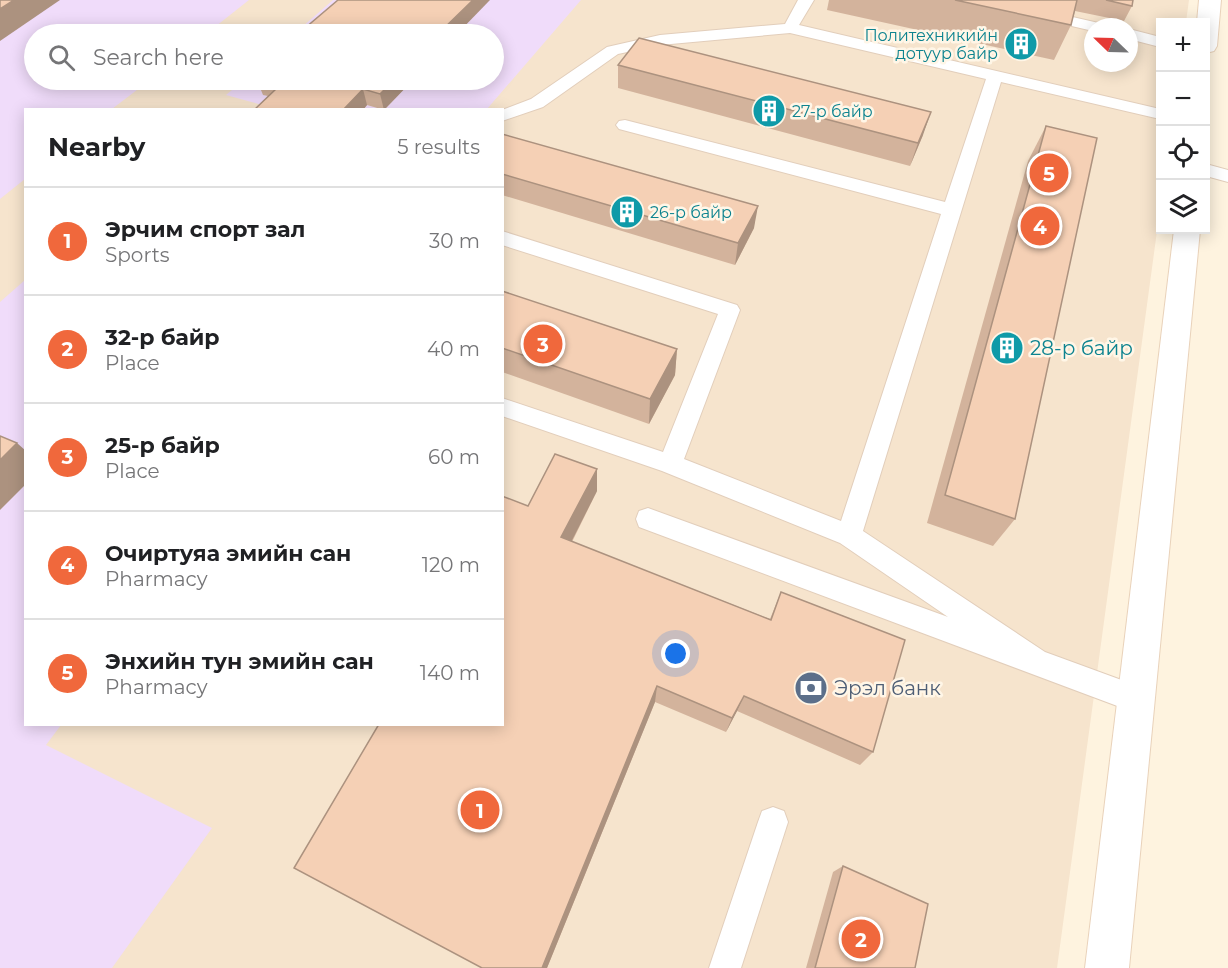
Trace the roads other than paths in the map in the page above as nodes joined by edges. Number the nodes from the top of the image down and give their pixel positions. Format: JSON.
{"nodes":[{"id":1,"x":806,"y":0,"type":"edge"},
{"id":2,"x":978,"y":0,"type":"edge"},
{"id":3,"x":1210,"y":0,"type":"edge"},
{"id":4,"x":1029,"y":6,"type":"edge"},
{"id":5,"x":1208,"y":18,"type":"edge"},
{"id":6,"x":1084,"y":23,"type":"edge"},
{"id":7,"x":790,"y":28,"type":"junction"},
{"id":8,"x":1138,"y":36,"type":"edge"},
{"id":9,"x":1156,"y":41,"type":"edge"},
{"id":10,"x":995,"y":75,"type":"junction"},
{"id":11,"x":1156,"y":113,"type":"edge"},
{"id":12,"x":504,"y":115,"type":"edge"},
{"id":13,"x":625,"y":125,"type":"dead end"},
{"id":14,"x":1210,"y":171,"type":"edge"},
{"id":15,"x":1228,"y":176,"type":"edge"},
{"id":16,"x":952,"y":210,"type":"junction"},
{"id":17,"x":1187,"y":234,"type":"edge"},
{"id":18,"x":504,"y":239,"type":"edge"},
{"id":19,"x":504,"y":408,"type":"edge"},
{"id":20,"x":670,"y":464,"type":"junction"},
{"id":21,"x":648,"y":519,"type":"dead end"},
{"id":22,"x":849,"y":535,"type":"junction"},
{"id":23,"x":1036,"y":662,"type":"junction"},
{"id":24,"x":1136,"y":699,"type":"junction"},
{"id":25,"x":772,"y":822,"type":"dead end"},
{"id":26,"x":725,"y":968,"type":"edge"},
{"id":27,"x":1107,"y":968,"type":"edge"}],
"edges":[{"from":1,"to":7,"type":"lane"},
{"from":2,"to":4,"type":"lane"},
{"from":3,"to":5,"type":"main road"},
{"from":4,"to":6,"type":"lane"},
{"from":7,"to":10,"type":"lane"},
{"from":7,"to":12,"type":"lane"},
{"from":8,"to":9,"type":"lane"},
{"from":10,"to":11,"type":"lane"},
{"from":10,"to":16,"type":"lane"},
{"from":13,"to":16,"type":"lane"},
{"from":14,"to":15,"type":"lane"},
{"from":16,"to":22,"type":"lane"},
{"from":17,"to":24,"type":"main road"},
{"from":18,"to":20,"type":"lane"},
{"from":19,"to":20,"type":"lane"},
{"from":20,"to":22,"type":"lane"},
{"from":21,"to":23,"type":"lane"},
{"from":22,"to":23,"type":"lane"},
{"from":23,"to":24,"type":"lane"},
{"from":24,"to":27,"type":"main road"},
{"from":25,"to":26,"type":"lane"}]}
